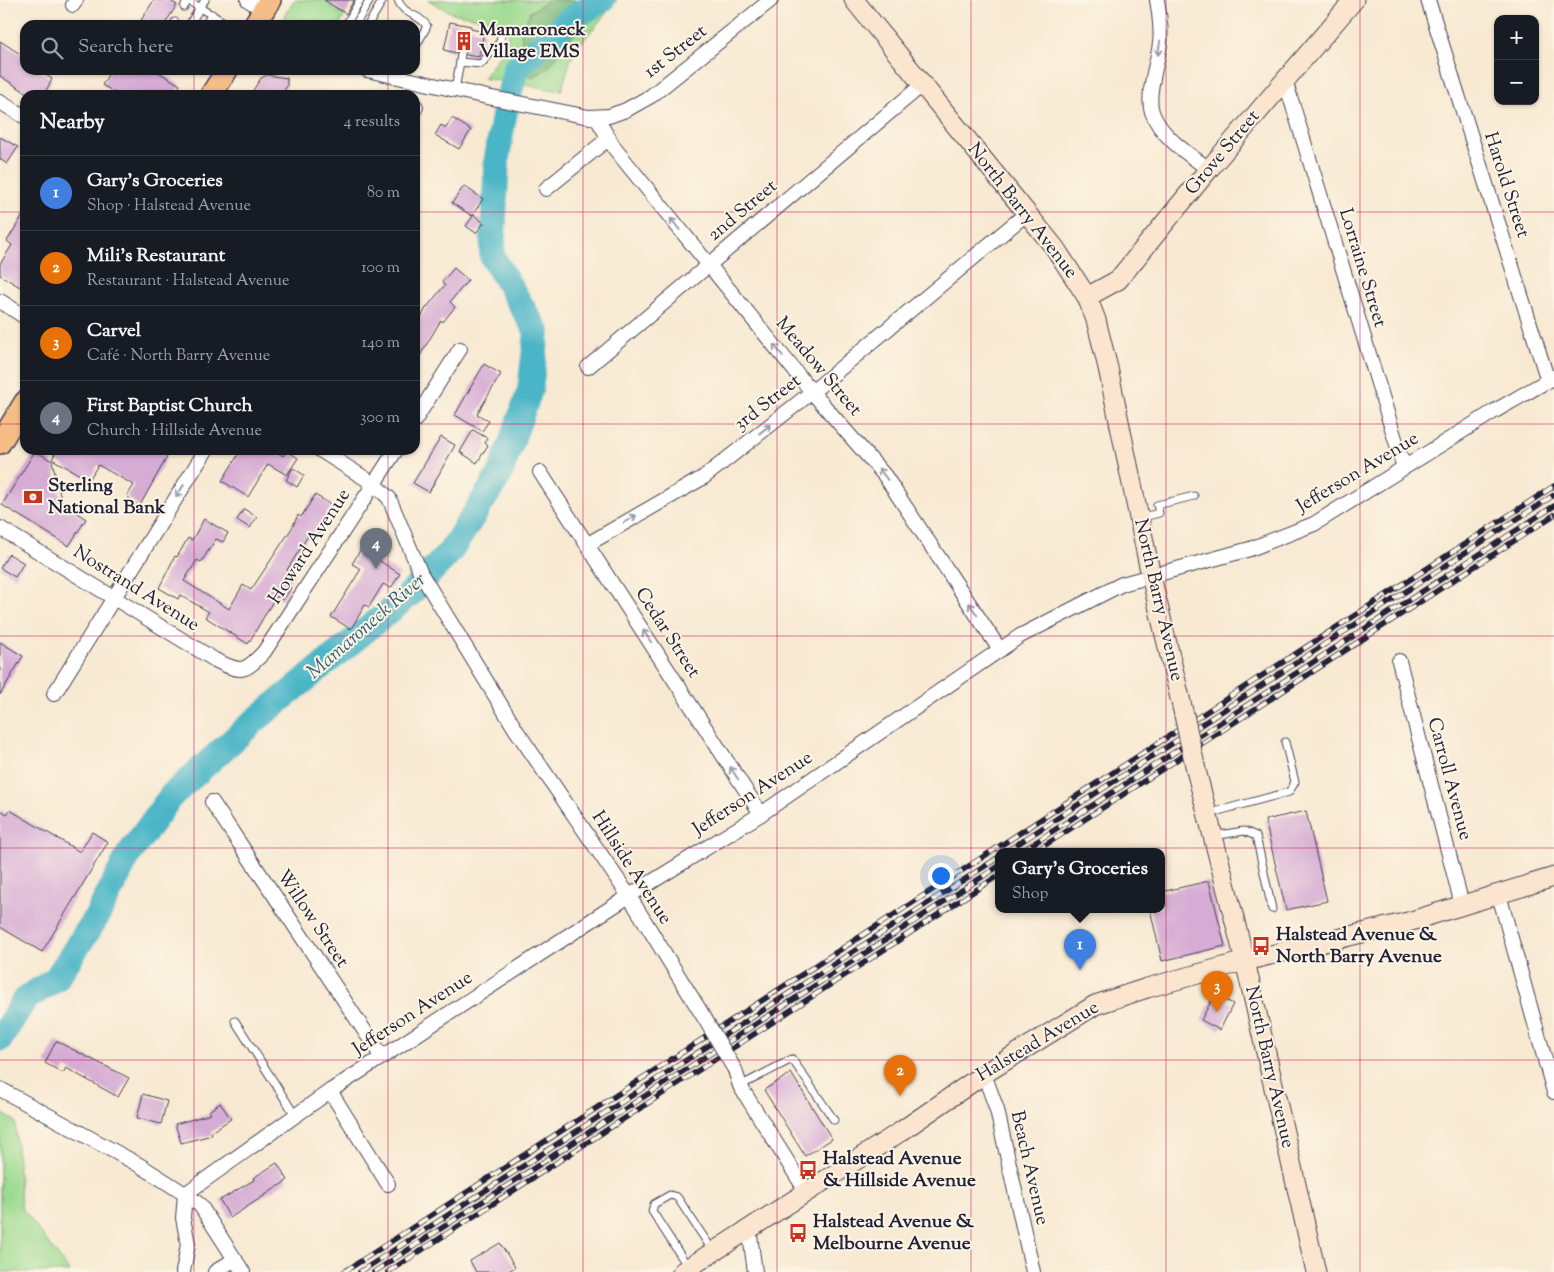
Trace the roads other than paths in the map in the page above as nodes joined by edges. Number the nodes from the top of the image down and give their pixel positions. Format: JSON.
{"nodes":[{"id":1,"x":205,"y":0,"type":"edge"},
{"id":2,"x":360,"y":0,"type":"edge"},
{"id":3,"x":370,"y":0,"type":"edge"},
{"id":4,"x":383,"y":0,"type":"edge"},
{"id":5,"x":398,"y":0,"type":"edge"},
{"id":6,"x":771,"y":0,"type":"edge"},
{"id":7,"x":854,"y":0,"type":"edge"},
{"id":8,"x":1157,"y":0,"type":"edge"},
{"id":9,"x":1428,"y":0,"type":"edge"},
{"id":10,"x":1350,"y":2,"type":"edge"},
{"id":11,"x":184,"y":7,"type":"dead end"},
{"id":12,"x":200,"y":8,"type":"junction"},
{"id":13,"x":212,"y":14,"type":"junction"},
{"id":14,"x":192,"y":20,"type":"edge"},
{"id":15,"x":208,"y":20,"type":"edge"},
{"id":16,"x":221,"y":20,"type":"edge"},
{"id":17,"x":349,"y":20,"type":"edge"},
{"id":18,"x":358,"y":20,"type":"edge"},
{"id":19,"x":371,"y":20,"type":"edge"},
{"id":20,"x":502,"y":30,"type":"dead end"},
{"id":21,"x":420,"y":39,"type":"edge"},
{"id":22,"x":223,"y":75,"type":"edge"},
{"id":23,"x":405,"y":75,"type":"edge"},
{"id":24,"x":1285,"y":80,"type":"junction"},
{"id":25,"x":922,"y":85,"type":"junction"},
{"id":26,"x":214,"y":90,"type":"edge"},
{"id":27,"x":455,"y":90,"type":"junction"},
{"id":28,"x":0,"y":102,"type":"edge"},
{"id":29,"x":20,"y":114,"type":"edge"},
{"id":30,"x":596,"y":117,"type":"junction"},
{"id":31,"x":609,"y":138,"type":"junction"},
{"id":32,"x":1209,"y":169,"type":"junction"},
{"id":33,"x":546,"y":189,"type":"dead end"},
{"id":34,"x":1026,"y":214,"type":"junction"},
{"id":35,"x":708,"y":265,"type":"junction"},
{"id":36,"x":1087,"y":297,"type":"junction"},
{"id":37,"x":0,"y":301,"type":"edge"},
{"id":38,"x":20,"y":314,"type":"edge"},
{"id":39,"x":460,"y":349,"type":"dead end"},
{"id":40,"x":588,"y":367,"type":"dead end"},
{"id":41,"x":1551,"y":379,"type":"edge"},
{"id":42,"x":812,"y":392,"type":"junction"},
{"id":43,"x":20,"y":410,"type":"edge"},
{"id":44,"x":420,"y":412,"type":"edge"},
{"id":45,"x":0,"y":443,"type":"edge"},
{"id":46,"x":203,"y":455,"type":"edge"},
{"id":47,"x":328,"y":455,"type":"edge"},
{"id":48,"x":393,"y":455,"type":"edge"},
{"id":49,"x":1404,"y":468,"type":"junction"},
{"id":50,"x":540,"y":472,"type":"dead end"},
{"id":51,"x":374,"y":484,"type":"junction"},
{"id":52,"x":1194,"y":496,"type":"dead end"},
{"id":53,"x":1140,"y":518,"type":"junction"},
{"id":54,"x":0,"y":528,"type":"edge"},
{"id":55,"x":588,"y":544,"type":"junction"},
{"id":56,"x":1151,"y":576,"type":"junction"},
{"id":57,"x":115,"y":598,"type":"junction"},
{"id":58,"x":1000,"y":650,"type":"junction"},
{"id":59,"x":1398,"y":662,"type":"dead end"},
{"id":60,"x":253,"y":664,"type":"joint"},
{"id":61,"x":54,"y":694,"type":"dead end"},
{"id":62,"x":1286,"y":742,"type":"dead end"},
{"id":63,"x":212,"y":802,"type":"dead end"},
{"id":64,"x":761,"y":814,"type":"junction"},
{"id":65,"x":1207,"y":814,"type":"junction"},
{"id":66,"x":1213,"y":836,"type":"junction"},
{"id":67,"x":1554,"y":877,"type":"edge"},
{"id":68,"x":1499,"y":895,"type":"junction"},
{"id":69,"x":629,"y":896,"type":"junction"},
{"id":70,"x":1462,"y":905,"type":"junction"},
{"id":71,"x":1272,"y":908,"type":"dead end"},
{"id":72,"x":1245,"y":961,"type":"junction"},
{"id":73,"x":235,"y":1021,"type":"dead end"},
{"id":74,"x":382,"y":1057,"type":"junction"},
{"id":75,"x":984,"y":1074,"type":"junction"},
{"id":76,"x":740,"y":1086,"type":"junction"},
{"id":77,"x":0,"y":1089,"type":"edge"},
{"id":78,"x":330,"y":1090,"type":"junction"},
{"id":79,"x":1554,"y":1092,"type":"edge"},
{"id":80,"x":295,"y":1115,"type":"junction"},
{"id":81,"x":834,"y":1120,"type":"dead end"},
{"id":82,"x":388,"y":1184,"type":"dead end"},
{"id":83,"x":806,"y":1191,"type":"junction"},
{"id":84,"x":185,"y":1194,"type":"junction"},
{"id":85,"x":749,"y":1228,"type":"junction"},
{"id":86,"x":714,"y":1252,"type":"junction"},
{"id":87,"x":234,"y":1259,"type":"junction"},
{"id":88,"x":685,"y":1270,"type":"edge"},
{"id":89,"x":183,"y":1272,"type":"edge"},
{"id":90,"x":215,"y":1272,"type":"edge"},
{"id":91,"x":243,"y":1272,"type":"edge"},
{"id":92,"x":755,"y":1272,"type":"edge"},
{"id":93,"x":1033,"y":1272,"type":"edge"},
{"id":94,"x":1316,"y":1272,"type":"edge"}],
"edges":[{"from":1,"to":12,"type":"lane"},
{"from":2,"to":17,"type":"lane"},
{"from":3,"to":18,"type":"lane"},
{"from":4,"to":19,"type":"lane"},
{"from":5,"to":21,"type":"lane"},
{"from":6,"to":30,"type":"street","name":"1st Street"},
{"from":7,"to":25,"type":"street","name":"North Barry Avenue"},
{"from":8,"to":32,"type":"street","one_way":true},
{"from":9,"to":41,"type":"street","name":"Harold Street"},
{"from":10,"to":24,"type":"street","name":"Grove Street"},
{"from":11,"to":12,"type":"lane"},
{"from":12,"to":13,"type":"lane"},
{"from":12,"to":14,"type":"lane"},
{"from":13,"to":15,"type":"lane"},
{"from":13,"to":16,"type":"lane"},
{"from":20,"to":27,"type":"lane"},
{"from":22,"to":26,"type":"main road"},
{"from":23,"to":27,"type":"street"},
{"from":24,"to":32,"type":"street","name":"Grove Street"},
{"from":24,"to":49,"type":"street","name":"Lorraine Street"},
{"from":25,"to":34,"type":"street","name":"North Barry Avenue"},
{"from":25,"to":35,"type":"street","name":"2nd Street"},
{"from":27,"to":30,"type":"street"},
{"from":28,"to":29,"type":"street"},
{"from":30,"to":31,"type":"street","name":"Meadow Street"},
{"from":31,"to":33,"type":"street"},
{"from":35,"to":31,"type":"street","name":"Meadow Street","one_way":true},
{"from":32,"to":36,"type":"street","name":"Grove Street"},
{"from":34,"to":36,"type":"street","name":"North Barry Avenue"},
{"from":34,"to":42,"type":"street","name":"3rd Street"},
{"from":35,"to":40,"type":"street","name":"2nd Street"},
{"from":42,"to":35,"type":"street","name":"Meadow Street","one_way":true},
{"from":36,"to":53,"type":"street","name":"North Barry Avenue"},
{"from":37,"to":38,"type":"street"},
{"from":39,"to":44,"type":"street"},
{"from":41,"to":49,"type":"street","name":"Jefferson Avenue"},
{"from":55,"to":42,"type":"street","name":"3rd Street","one_way":true},
{"from":58,"to":42,"type":"street","name":"Meadow Street","one_way":true},
{"from":43,"to":45,"type":"main road"},
{"from":46,"to":57,"type":"street","one_way":true},
{"from":47,"to":51,"type":"street","name":"Hillside Avenue"},
{"from":48,"to":51,"type":"street","name":"Howard Avenue"},
{"from":49,"to":56,"type":"street","name":"Jefferson Avenue"},
{"from":50,"to":55,"type":"street","name":"Cedar Street"},
{"from":51,"to":60,"type":"street","name":"Howard Avenue"},
{"from":51,"to":69,"type":"street","name":"Hillside Avenue"},
{"from":52,"to":53,"type":"lane"},
{"from":53,"to":56,"type":"street","name":"North Barry Avenue"},
{"from":54,"to":57,"type":"street","name":"Nostrand Avenue"},
{"from":64,"to":55,"type":"street","name":"Cedar Street","one_way":true},
{"from":56,"to":58,"type":"street","name":"Jefferson Avenue"},
{"from":56,"to":65,"type":"street","name":"North Barry Avenue","bridge":true},
{"from":57,"to":60,"type":"street","name":"Nostrand Avenue"},
{"from":57,"to":61,"type":"street"},
{"from":58,"to":64,"type":"street","name":"Jefferson Avenue"},
{"from":59,"to":70,"type":"street","name":"Carroll Avenue"},
{"from":62,"to":65,"type":"lane"},
{"from":63,"to":74,"type":"street","name":"Willow Street"},
{"from":64,"to":69,"type":"street","name":"Jefferson Avenue"},
{"from":65,"to":66,"type":"street","name":"North Barry Avenue"},
{"from":66,"to":71,"type":"lane"},
{"from":66,"to":72,"type":"street","name":"North Barry Avenue"},
{"from":67,"to":68,"type":"street","name":"Halstead Avenue"},
{"from":68,"to":70,"type":"street","name":"Halstead Avenue"},
{"from":68,"to":79,"type":"street"},
{"from":69,"to":74,"type":"street","name":"Jefferson Avenue"},
{"from":69,"to":76,"type":"street","name":"Hillside Avenue","bridge":true},
{"from":70,"to":72,"type":"street","name":"Halstead Avenue"},
{"from":72,"to":75,"type":"street","name":"Halstead Avenue"},
{"from":72,"to":94,"type":"street","name":"North Barry Avenue"},
{"from":73,"to":80,"type":"lane"},
{"from":74,"to":78,"type":"street","name":"Jefferson Avenue"},
{"from":75,"to":83,"type":"street","name":"Halstead Avenue"},
{"from":75,"to":93,"type":"street","name":"Beach Avenue"},
{"from":76,"to":81,"type":"lane"},
{"from":76,"to":83,"type":"street","name":"Hillside Avenue"},
{"from":77,"to":84,"type":"street"},
{"from":78,"to":80,"type":"street","name":"Jefferson Avenue"},
{"from":78,"to":82,"type":"street"},
{"from":80,"to":84,"type":"street","name":"Jefferson Avenue"},
{"from":83,"to":85,"type":"street","name":"Halstead Avenue"},
{"from":84,"to":87,"type":"street"},
{"from":84,"to":89,"type":"street"},
{"from":85,"to":86,"type":"street","name":"Halstead Avenue"},
{"from":85,"to":92,"type":"street"},
{"from":86,"to":88,"type":"street","name":"Halstead Avenue"},
{"from":86,"to":88,"type":"lane"},
{"from":87,"to":90,"type":"street"},
{"from":87,"to":91,"type":"street"}]}
